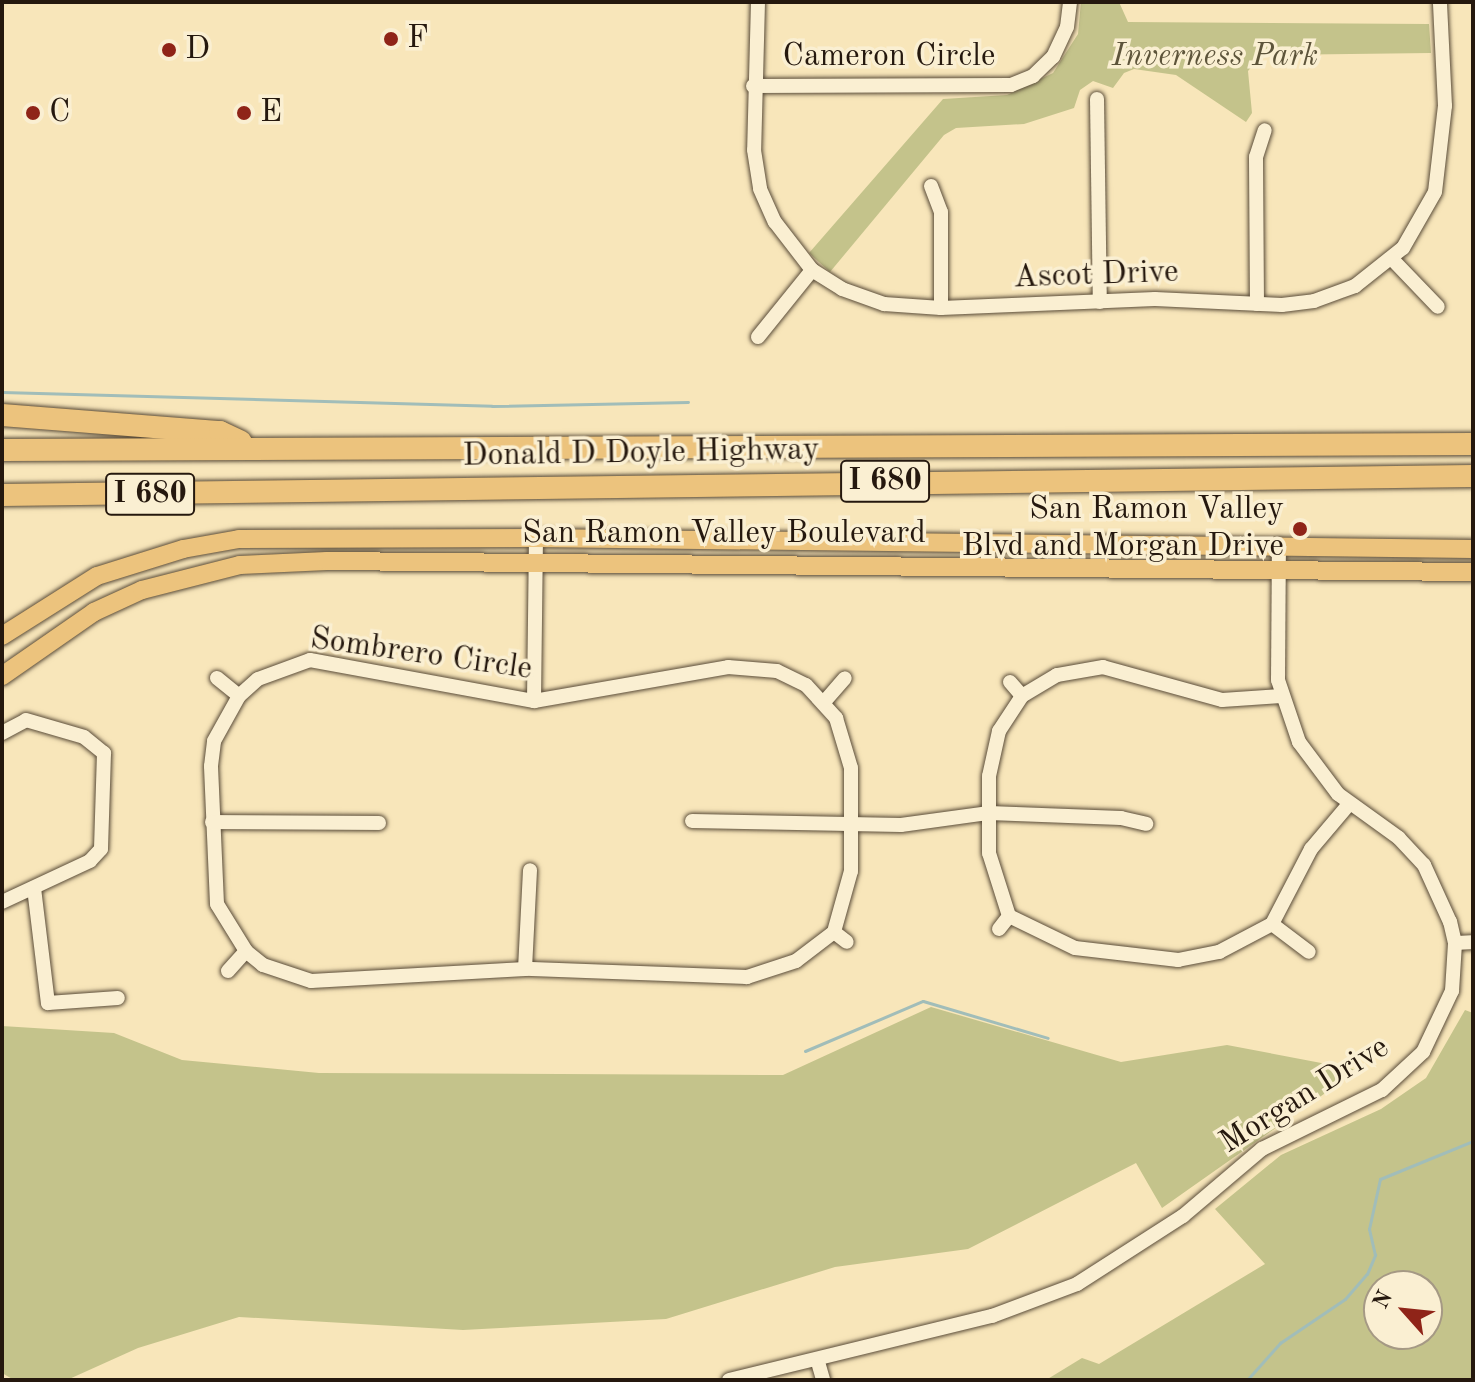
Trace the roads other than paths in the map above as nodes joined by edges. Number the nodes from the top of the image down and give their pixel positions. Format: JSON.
{"nodes":[{"id":1,"x":758,"y":2,"type":"edge"},
{"id":2,"x":1070,"y":2,"type":"edge"},
{"id":3,"x":1440,"y":2,"type":"edge"},
{"id":4,"x":753,"y":86,"type":"junction"},
{"id":5,"x":1097,"y":99,"type":"dead end"},
{"id":6,"x":1265,"y":130,"type":"dead end"},
{"id":7,"x":931,"y":186,"type":"dead end"},
{"id":8,"x":1392,"y":259,"type":"junction"},
{"id":9,"x":812,"y":270,"type":"junction"},
{"id":10,"x":1100,"y":302,"type":"junction"},
{"id":11,"x":1257,"y":304,"type":"junction"},
{"id":12,"x":1438,"y":307,"type":"dead end"},
{"id":13,"x":941,"y":308,"type":"junction"},
{"id":14,"x":758,"y":337,"type":"dead end"},
{"id":15,"x":2,"y":415,"type":"edge"},
{"id":16,"x":1473,"y":444,"type":"edge"},
{"id":17,"x":249,"y":447,"type":"junction"},
{"id":18,"x":2,"y":450,"type":"edge"},
{"id":19,"x":1473,"y":476,"type":"edge"},
{"id":20,"x":2,"y":495,"type":"edge"},
{"id":21,"x":536,"y":538,"type":"junction"},
{"id":22,"x":1279,"y":544,"type":"junction"},
{"id":23,"x":1473,"y":549,"type":"edge"},
{"id":24,"x":536,"y":563,"type":"junction"},
{"id":25,"x":1279,"y":569,"type":"junction"},
{"id":26,"x":1473,"y":572,"type":"edge"},
{"id":27,"x":2,"y":636,"type":"edge"},
{"id":28,"x":2,"y":676,"type":"edge"},
{"id":29,"x":217,"y":678,"type":"dead end"},
{"id":30,"x":845,"y":678,"type":"dead end"},
{"id":31,"x":1010,"y":682,"type":"dead end"},
{"id":32,"x":239,"y":696,"type":"junction"},
{"id":33,"x":1022,"y":696,"type":"junction"},
{"id":34,"x":1281,"y":696,"type":"junction"},
{"id":35,"x":534,"y":701,"type":"junction"},
{"id":36,"x":825,"y":701,"type":"junction"},
{"id":37,"x":2,"y":733,"type":"edge"},
{"id":38,"x":1349,"y":804,"type":"junction"},
{"id":39,"x":989,"y":813,"type":"junction"},
{"id":40,"x":692,"y":821,"type":"dead end"},
{"id":41,"x":212,"y":822,"type":"junction"},
{"id":42,"x":379,"y":823,"type":"dead end"},
{"id":43,"x":1146,"y":824,"type":"dead end"},
{"id":44,"x":852,"y":826,"type":"junction"},
{"id":45,"x":530,"y":870,"type":"dead end"},
{"id":46,"x":34,"y":888,"type":"junction"},
{"id":47,"x":4,"y":898,"type":"edge"},
{"id":48,"x":1009,"y":916,"type":"junction"},
{"id":49,"x":1272,"y":924,"type":"junction"},
{"id":50,"x":999,"y":929,"type":"dead end"},
{"id":51,"x":834,"y":932,"type":"junction"},
{"id":52,"x":847,"y":942,"type":"dead end"},
{"id":53,"x":1473,"y":942,"type":"edge"},
{"id":54,"x":1455,"y":943,"type":"junction"},
{"id":55,"x":246,"y":951,"type":"junction"},
{"id":56,"x":1309,"y":952,"type":"dead end"},
{"id":57,"x":525,"y":969,"type":"junction"},
{"id":58,"x":228,"y":971,"type":"dead end"},
{"id":59,"x":118,"y":998,"type":"dead end"},
{"id":60,"x":818,"y":1362,"type":"junction"},
{"id":61,"x":729,"y":1380,"type":"edge"},
{"id":62,"x":823,"y":1380,"type":"edge"}],
"edges":[{"from":1,"to":4,"type":"street","name":"Ascot Drive"},
{"from":2,"to":4,"type":"street","name":"Cameron Circle"},
{"from":3,"to":8,"type":"street","name":"Ascot Drive"},
{"from":4,"to":9,"type":"street","name":"Ascot Drive"},
{"from":5,"to":10,"type":"street"},
{"from":6,"to":11,"type":"street"},
{"from":7,"to":13,"type":"street"},
{"from":8,"to":11,"type":"street","name":"Ascot Drive"},
{"from":8,"to":12,"type":"street"},
{"from":9,"to":13,"type":"street","name":"Ascot Drive"},
{"from":9,"to":14,"type":"street"},
{"from":10,"to":11,"type":"street","name":"Ascot Drive"},
{"from":10,"to":13,"type":"street","name":"Ascot Drive"},
{"from":15,"to":17,"type":"highway"},
{"from":16,"to":17,"type":"highway","name":"Donald D Doyle Highway","number":"I 680"},
{"from":17,"to":18,"type":"highway","name":"Donald D Doyle Highway","number":"I 680"},
{"from":19,"to":20,"type":"highway","name":"Donald D Doyle Highway","number":"I 680"},
{"from":21,"to":22,"type":"main road","name":"San Ramon Valley Boulevard"},
{"from":21,"to":24,"type":"street"},
{"from":21,"to":27,"type":"main road","name":"San Ramon Valley Boulevard"},
{"from":22,"to":23,"type":"main road","name":"San Ramon Valley Boulevard"},
{"from":22,"to":25,"type":"street","name":"Morgan Drive"},
{"from":24,"to":25,"type":"main road","name":"San Ramon Valley Boulevard"},
{"from":24,"to":28,"type":"main road","name":"San Ramon Valley Boulevard"},
{"from":24,"to":35,"type":"street"},
{"from":25,"to":26,"type":"main road","name":"San Ramon Valley Boulevard"},
{"from":25,"to":34,"type":"street","name":"Morgan Drive"},
{"from":29,"to":32,"type":"street"},
{"from":30,"to":36,"type":"street"},
{"from":31,"to":33,"type":"street"},
{"from":32,"to":35,"type":"street","name":"Sombrero Circle"},
{"from":32,"to":41,"type":"street","name":"Sombrero Circle"},
{"from":33,"to":34,"type":"street"},
{"from":33,"to":39,"type":"street"},
{"from":34,"to":38,"type":"street","name":"Morgan Drive"},
{"from":35,"to":36,"type":"street","name":"Sombrero Circle"},
{"from":36,"to":44,"type":"street","name":"Sombrero Circle"},
{"from":37,"to":46,"type":"street"},
{"from":38,"to":49,"type":"street"},
{"from":38,"to":54,"type":"street","name":"Morgan Drive"},
{"from":39,"to":43,"type":"street"},
{"from":39,"to":44,"type":"street"},
{"from":39,"to":48,"type":"street"},
{"from":40,"to":44,"type":"street"},
{"from":41,"to":42,"type":"street"},
{"from":41,"to":55,"type":"street","name":"Sombrero Circle"},
{"from":44,"to":51,"type":"street","name":"Sombrero Circle"},
{"from":45,"to":57,"type":"street"},
{"from":46,"to":47,"type":"street"},
{"from":46,"to":59,"type":"street"},
{"from":48,"to":49,"type":"street"},
{"from":48,"to":50,"type":"street"},
{"from":49,"to":56,"type":"street"},
{"from":51,"to":52,"type":"street"},
{"from":51,"to":57,"type":"street","name":"Sombrero Circle"},
{"from":53,"to":54,"type":"street"},
{"from":54,"to":60,"type":"street","name":"Morgan Drive"},
{"from":55,"to":57,"type":"street","name":"Sombrero Circle"},
{"from":55,"to":58,"type":"street"},
{"from":60,"to":61,"type":"street","name":"Morgan Drive"},
{"from":60,"to":62,"type":"street"}]}
